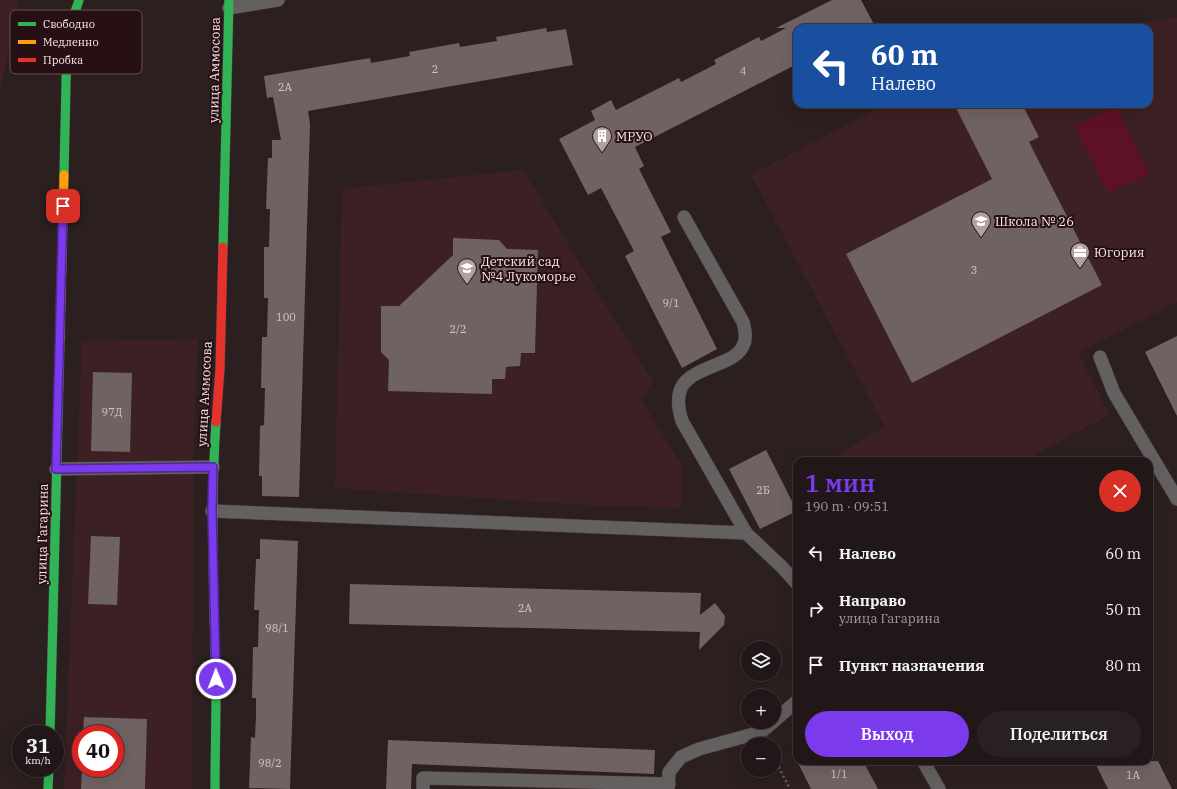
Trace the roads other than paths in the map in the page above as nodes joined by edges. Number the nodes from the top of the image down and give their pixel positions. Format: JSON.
{"nodes":[{"id":1,"x":79,"y":0,"type":"edge"},
{"id":2,"x":278,"y":0,"type":"edge"},
{"id":3,"x":229,"y":4,"type":"edge"},
{"id":4,"x":76,"y":10,"type":"edge"},
{"id":5,"x":66,"y":74,"type":"edge"},
{"id":6,"x":684,"y":217,"type":"dead end"},
{"id":7,"x":1100,"y":357,"type":"dead end"},
{"id":8,"x":1152,"y":457,"type":"edge"},
{"id":9,"x":1153,"y":459,"type":"edge"},
{"id":10,"x":213,"y":467,"type":"junction"},
{"id":11,"x":56,"y":469,"type":"junction"},
{"id":12,"x":1177,"y":499,"type":"edge"},
{"id":13,"x":212,"y":511,"type":"junction"},
{"id":14,"x":746,"y":533,"type":"junction"},
{"id":15,"x":793,"y":579,"type":"edge"},
{"id":16,"x":793,"y":704,"type":"edge"},
{"id":17,"x":781,"y":714,"type":"edge"},
{"id":18,"x":50,"y":725,"type":"edge"},
{"id":19,"x":764,"y":729,"type":"edge"},
{"id":20,"x":925,"y":765,"type":"edge"},
{"id":21,"x":49,"y":777,"type":"edge"},
{"id":22,"x":668,"y":786,"type":"edge"},
{"id":23,"x":48,"y":789,"type":"edge"},
{"id":24,"x":215,"y":789,"type":"edge"},
{"id":25,"x":423,"y":789,"type":"edge"},
{"id":26,"x":938,"y":789,"type":"edge"}],
"edges":[{"from":1,"to":4,"type":"street","name":"улица Гагарина"},
{"from":2,"to":3,"type":"lane"},
{"from":3,"to":10,"type":"street","name":"улица Аммосова"},
{"from":5,"to":11,"type":"street","name":"улица Гагарина"},
{"from":6,"to":14,"type":"lane"},
{"from":7,"to":8,"type":"lane"},
{"from":9,"to":12,"type":"lane"},
{"from":10,"to":11,"type":"lane"},
{"from":10,"to":13,"type":"street","name":"улица Аммосова"},
{"from":11,"to":18,"type":"street","name":"улица Гагарина"},
{"from":13,"to":14,"type":"lane"},
{"from":13,"to":24,"type":"street","name":"улица Аммосова"},
{"from":14,"to":15,"type":"lane"},
{"from":16,"to":17,"type":"lane"},
{"from":19,"to":22,"type":"lane"},
{"from":20,"to":26,"type":"lane"},
{"from":21,"to":23,"type":"street"},
{"from":22,"to":25,"type":"lane"}]}
